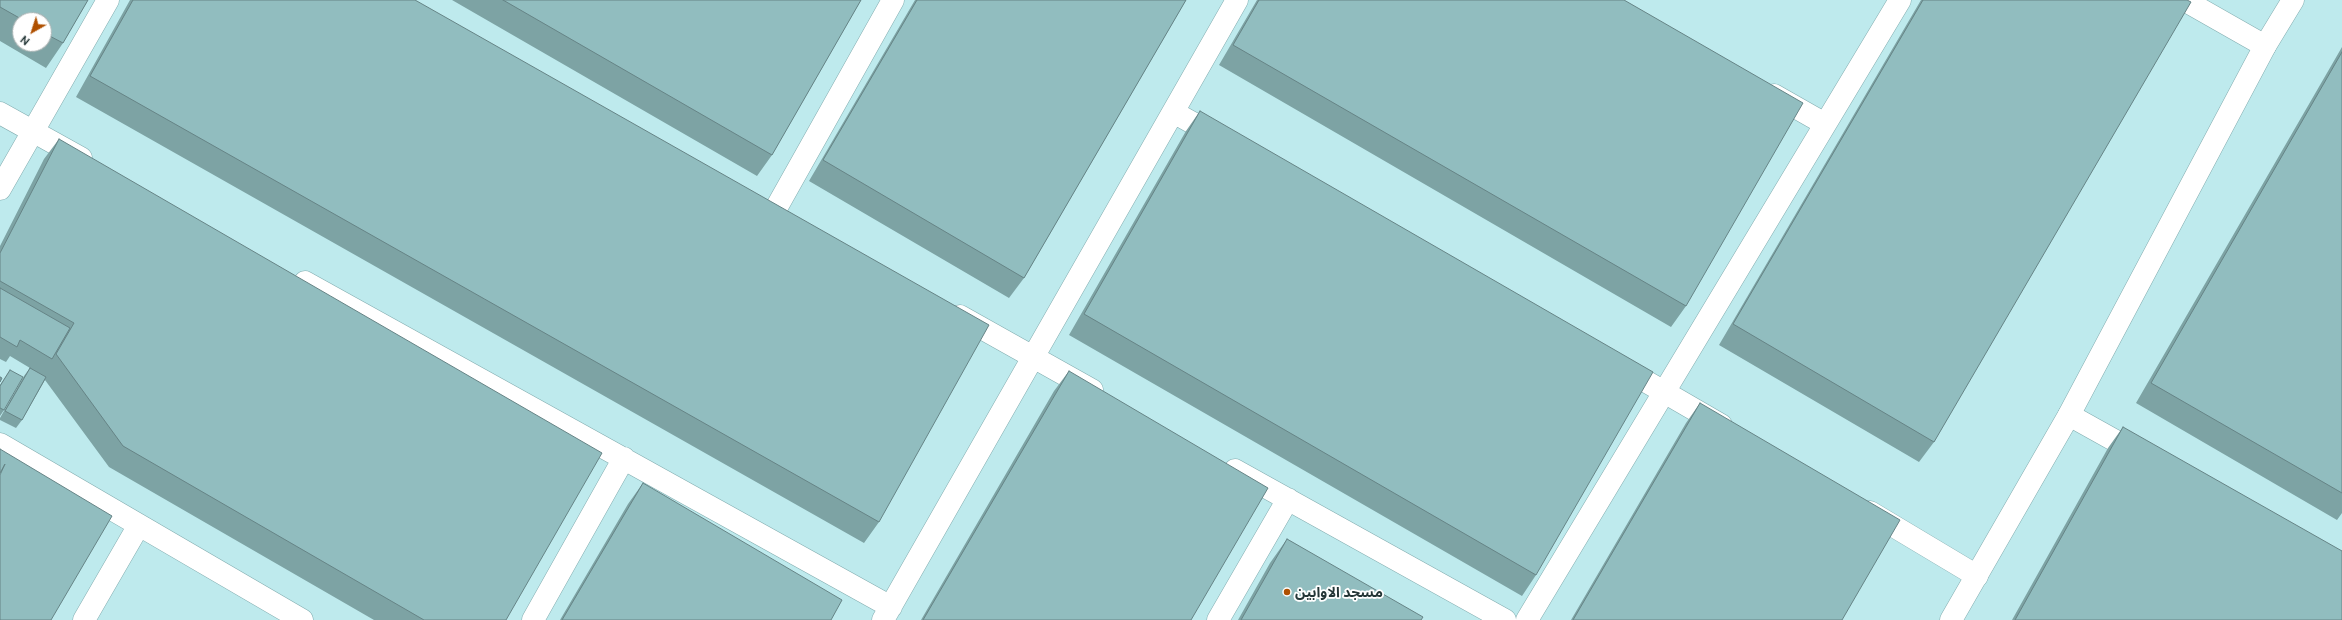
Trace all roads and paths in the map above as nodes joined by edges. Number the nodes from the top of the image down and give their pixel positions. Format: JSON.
{"nodes":[{"id":1,"x":108,"y":0,"type":"edge"},
{"id":2,"x":893,"y":0,"type":"edge"},
{"id":3,"x":1237,"y":0,"type":"edge"},
{"id":4,"x":1900,"y":0,"type":"edge"},
{"id":5,"x":2184,"y":0,"type":"edge"},
{"id":6,"x":2293,"y":0,"type":"edge"},
{"id":7,"x":2265,"y":46,"type":"junction"},
{"id":8,"x":1758,"y":85,"type":"edge"},
{"id":9,"x":1173,"y":112,"type":"junction"},
{"id":10,"x":0,"y":113,"type":"edge"},
{"id":11,"x":1825,"y":124,"type":"junction"},
{"id":12,"x":33,"y":131,"type":"junction"},
{"id":13,"x":1235,"y":147,"type":"edge"},
{"id":14,"x":96,"y":166,"type":"edge"},
{"id":15,"x":0,"y":189,"type":"edge"},
{"id":16,"x":754,"y":201,"type":"edge"},
{"id":17,"x":774,"y":212,"type":"junction"},
{"id":18,"x":795,"y":224,"type":"edge"},
{"id":19,"x":290,"y":274,"type":"edge"},
{"id":20,"x":945,"y":307,"type":"edge"},
{"id":21,"x":1602,"y":356,"type":"edge"},
{"id":22,"x":1033,"y":357,"type":"junction"},
{"id":23,"x":1664,"y":391,"type":"junction"},
{"id":24,"x":1109,"y":399,"type":"edge"},
{"id":25,"x":2068,"y":415,"type":"junction"},
{"id":26,"x":1739,"y":435,"type":"edge"},
{"id":27,"x":0,"y":444,"type":"edge"},
{"id":28,"x":624,"y":458,"type":"junction"},
{"id":29,"x":1219,"y":460,"type":"edge"},
{"id":30,"x":2157,"y":464,"type":"edge"},
{"id":31,"x":1288,"y":499,"type":"junction"},
{"id":32,"x":1855,"y":503,"type":"edge"},
{"id":33,"x":139,"y":525,"type":"junction"},
{"id":34,"x":1977,"y":576,"type":"junction"},
{"id":35,"x":887,"y":613,"type":"edge"},
{"id":36,"x":84,"y":620,"type":"edge"},
{"id":37,"x":302,"y":620,"type":"edge"},
{"id":38,"x":533,"y":620,"type":"edge"},
{"id":39,"x":1218,"y":620,"type":"edge"},
{"id":40,"x":1505,"y":620,"type":"edge"},
{"id":41,"x":1527,"y":620,"type":"edge"},
{"id":42,"x":1951,"y":620,"type":"edge"}],
"edges":[{"from":1,"to":12,"type":"street"},
{"from":2,"to":17,"type":"street"},
{"from":3,"to":9,"type":"street"},
{"from":4,"to":11,"type":"street"},
{"from":5,"to":7,"type":"street"},
{"from":6,"to":7,"type":"street"},
{"from":7,"to":25,"type":"street"},
{"from":8,"to":11,"type":"street"},
{"from":9,"to":13,"type":"street"},
{"from":9,"to":22,"type":"street"},
{"from":10,"to":12,"type":"street"},
{"from":11,"to":23,"type":"street"},
{"from":12,"to":14,"type":"street"},
{"from":12,"to":15,"type":"street"},
{"from":16,"to":17,"type":"street"},
{"from":17,"to":18,"type":"street"},
{"from":19,"to":28,"type":"street"},
{"from":20,"to":22,"type":"street"},
{"from":21,"to":23,"type":"street"},
{"from":22,"to":24,"type":"street"},
{"from":22,"to":35,"type":"street"},
{"from":23,"to":26,"type":"street"},
{"from":23,"to":41,"type":"street"},
{"from":25,"to":30,"type":"street"},
{"from":25,"to":34,"type":"street"},
{"from":27,"to":33,"type":"street"},
{"from":28,"to":35,"type":"street"},
{"from":28,"to":38,"type":"street"},
{"from":29,"to":31,"type":"street"},
{"from":31,"to":39,"type":"street"},
{"from":31,"to":40,"type":"street"},
{"from":32,"to":34,"type":"street"},
{"from":33,"to":36,"type":"street"},
{"from":33,"to":37,"type":"street"},
{"from":34,"to":42,"type":"street"}]}
